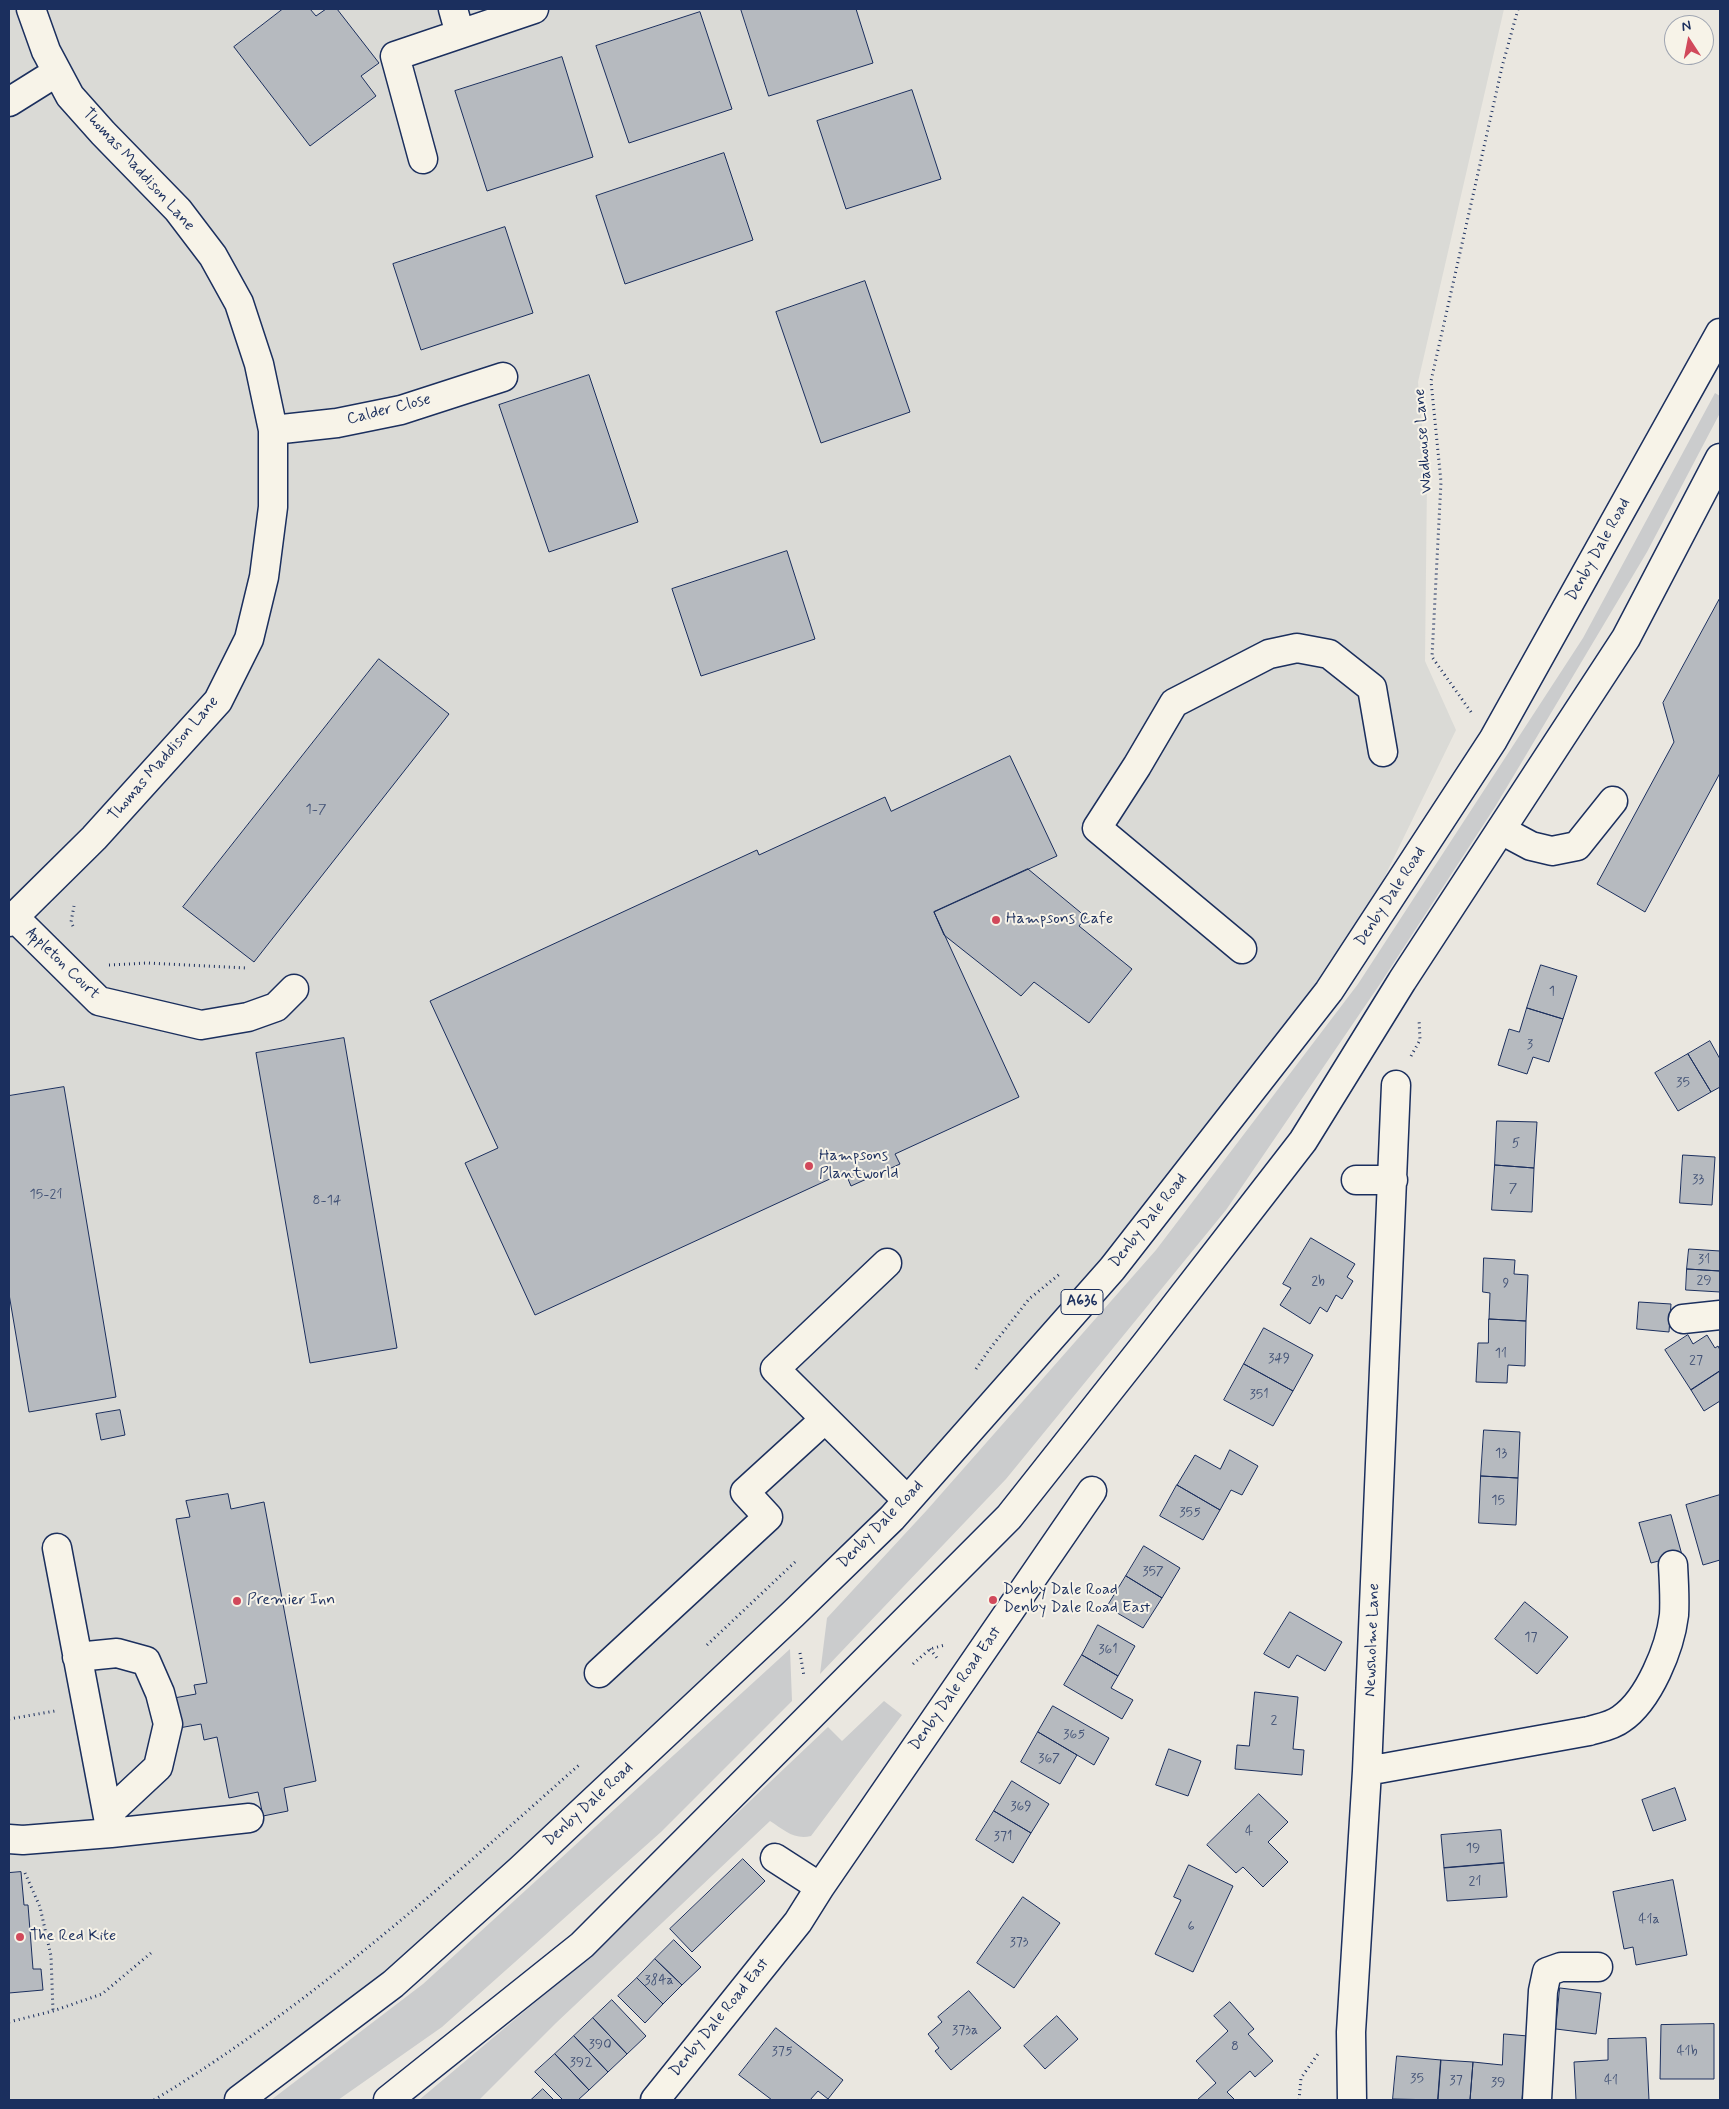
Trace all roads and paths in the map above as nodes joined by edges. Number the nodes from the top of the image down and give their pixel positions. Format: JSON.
{"nodes":[{"id":1,"x":31,"y":9,"type":"edge"},
{"id":2,"x":534,"y":9,"type":"edge"},
{"id":3,"x":1518,"y":9,"type":"edge"},
{"id":4,"x":456,"y":22,"type":"edge"},
{"id":5,"x":58,"y":72,"type":"junction"},
{"id":6,"x":9,"y":102,"type":"edge"},
{"id":7,"x":423,"y":159,"type":"dead end"},
{"id":8,"x":1720,"y":333,"type":"edge"},
{"id":9,"x":503,"y":377,"type":"dead end"},
{"id":10,"x":273,"y":430,"type":"junction"},
{"id":11,"x":1720,"y":458,"type":"edge"},
{"id":12,"x":1493,"y":740,"type":"junction"},
{"id":13,"x":1383,"y":752,"type":"dead end"},
{"id":14,"x":1613,"y":801,"type":"dead end"},
{"id":15,"x":1500,"y":830,"type":"junction"},
{"id":16,"x":11,"y":920,"type":"edge"},
{"id":17,"x":74,"y":930,"type":"dead end"},
{"id":18,"x":34,"y":938,"type":"junction"},
{"id":19,"x":1242,"y":949,"type":"dead end"},
{"id":20,"x":104,"y":965,"type":"dead end"},
{"id":21,"x":247,"y":968,"type":"dead end"},
{"id":22,"x":294,"y":989,"type":"dead end"},
{"id":23,"x":1419,"y":1016,"type":"dead end"},
{"id":24,"x":1396,"y":1085,"type":"joint"},
{"id":25,"x":1356,"y":1180,"type":"dead end"},
{"id":26,"x":1393,"y":1180,"type":"junction"},
{"id":27,"x":887,"y":1262,"type":"dead end"},
{"id":28,"x":1067,"y":1268,"type":"dead end"},
{"id":29,"x":1720,"y":1315,"type":"edge"},
{"id":30,"x":1683,"y":1319,"type":"dead end"},
{"id":31,"x":973,"y":1375,"type":"dead end"},
{"id":32,"x":825,"y":1419,"type":"junction"},
{"id":33,"x":1092,"y":1491,"type":"dead end"},
{"id":34,"x":906,"y":1500,"type":"junction"},
{"id":35,"x":57,"y":1548,"type":"dead end"},
{"id":36,"x":798,"y":1559,"type":"dead end"},
{"id":37,"x":1673,"y":1566,"type":"dead end"},
{"id":38,"x":706,"y":1646,"type":"dead end"},
{"id":39,"x":77,"y":1657,"type":"junction"},
{"id":40,"x":599,"y":1673,"type":"dead end"},
{"id":41,"x":585,"y":1760,"type":"dead end"},
{"id":42,"x":1367,"y":1771,"type":"junction"},
{"id":43,"x":249,"y":1818,"type":"dead end"},
{"id":44,"x":109,"y":1822,"type":"junction"},
{"id":45,"x":12,"y":1839,"type":"edge"},
{"id":46,"x":775,"y":1858,"type":"dead end"},
{"id":47,"x":820,"y":1886,"type":"junction"},
{"id":48,"x":151,"y":1953,"type":"dead end"},
{"id":49,"x":1598,"y":1967,"type":"dead end"},
{"id":50,"x":53,"y":2011,"type":"junction"},
{"id":51,"x":9,"y":2022,"type":"edge"},
{"id":52,"x":154,"y":2100,"type":"edge"},
{"id":53,"x":239,"y":2100,"type":"edge"},
{"id":54,"x":388,"y":2100,"type":"edge"},
{"id":55,"x":655,"y":2100,"type":"edge"},
{"id":56,"x":1352,"y":2100,"type":"edge"},
{"id":57,"x":1537,"y":2100,"type":"edge"}],
"edges":[{"from":1,"to":5,"type":"main road","name":"Thomas Maddison Lane"},
{"from":2,"to":4,"type":"main road"},
{"from":3,"to":12,"type":"path","name":"Wadhouse Lane"},
{"from":4,"to":7,"type":"main road"},
{"from":5,"to":6,"type":"main road"},
{"from":5,"to":10,"type":"main road","name":"Thomas Maddison Lane"},
{"from":8,"to":12,"type":"main road","name":"Denby Dale Road","number":"A636"},
{"from":9,"to":10,"type":"main road","name":"Calder Close"},
{"from":10,"to":16,"type":"main road","name":"Thomas Maddison Lane"},
{"from":11,"to":15,"type":"main road"},
{"from":12,"to":34,"type":"main road","name":"Denby Dale Road","number":"A636"},
{"from":13,"to":19,"type":"main road"},
{"from":14,"to":15,"type":"main road"},
{"from":15,"to":54,"type":"main road"},
{"from":16,"to":18,"type":"main road","name":"Appleton Court"},
{"from":17,"to":18,"type":"path"},
{"from":18,"to":22,"type":"main road","name":"Appleton Court"},
{"from":20,"to":21,"type":"path"},
{"from":23,"to":24,"type":"path"},
{"from":24,"to":26,"type":"main road","name":"Newsholme Lane"},
{"from":25,"to":26,"type":"main road"},
{"from":26,"to":42,"type":"main road","name":"Newsholme Lane"},
{"from":27,"to":32,"type":"main road"},
{"from":28,"to":31,"type":"path"},
{"from":29,"to":30,"type":"main road"},
{"from":32,"to":34,"type":"main road"},
{"from":32,"to":40,"type":"main road"},
{"from":33,"to":47,"type":"main road","name":"Denby Dale Road East"},
{"from":34,"to":53,"type":"main road","name":"Denby Dale Road","number":"A636"},
{"from":35,"to":39,"type":"main road"},
{"from":36,"to":38,"type":"path"},
{"from":37,"to":42,"type":"main road"},
{"from":39,"to":44,"type":"main road"},
{"from":39,"to":44,"type":"main road"},
{"from":41,"to":52,"type":"path"},
{"from":42,"to":56,"type":"main road","name":"Newsholme Lane"},
{"from":43,"to":44,"type":"main road"},
{"from":44,"to":45,"type":"main road"},
{"from":45,"to":50,"type":"path"},
{"from":46,"to":47,"type":"main road"},
{"from":47,"to":55,"type":"main road","name":"Denby Dale Road East"},
{"from":48,"to":50,"type":"path"},
{"from":49,"to":57,"type":"main road"},
{"from":50,"to":51,"type":"path"}]}
